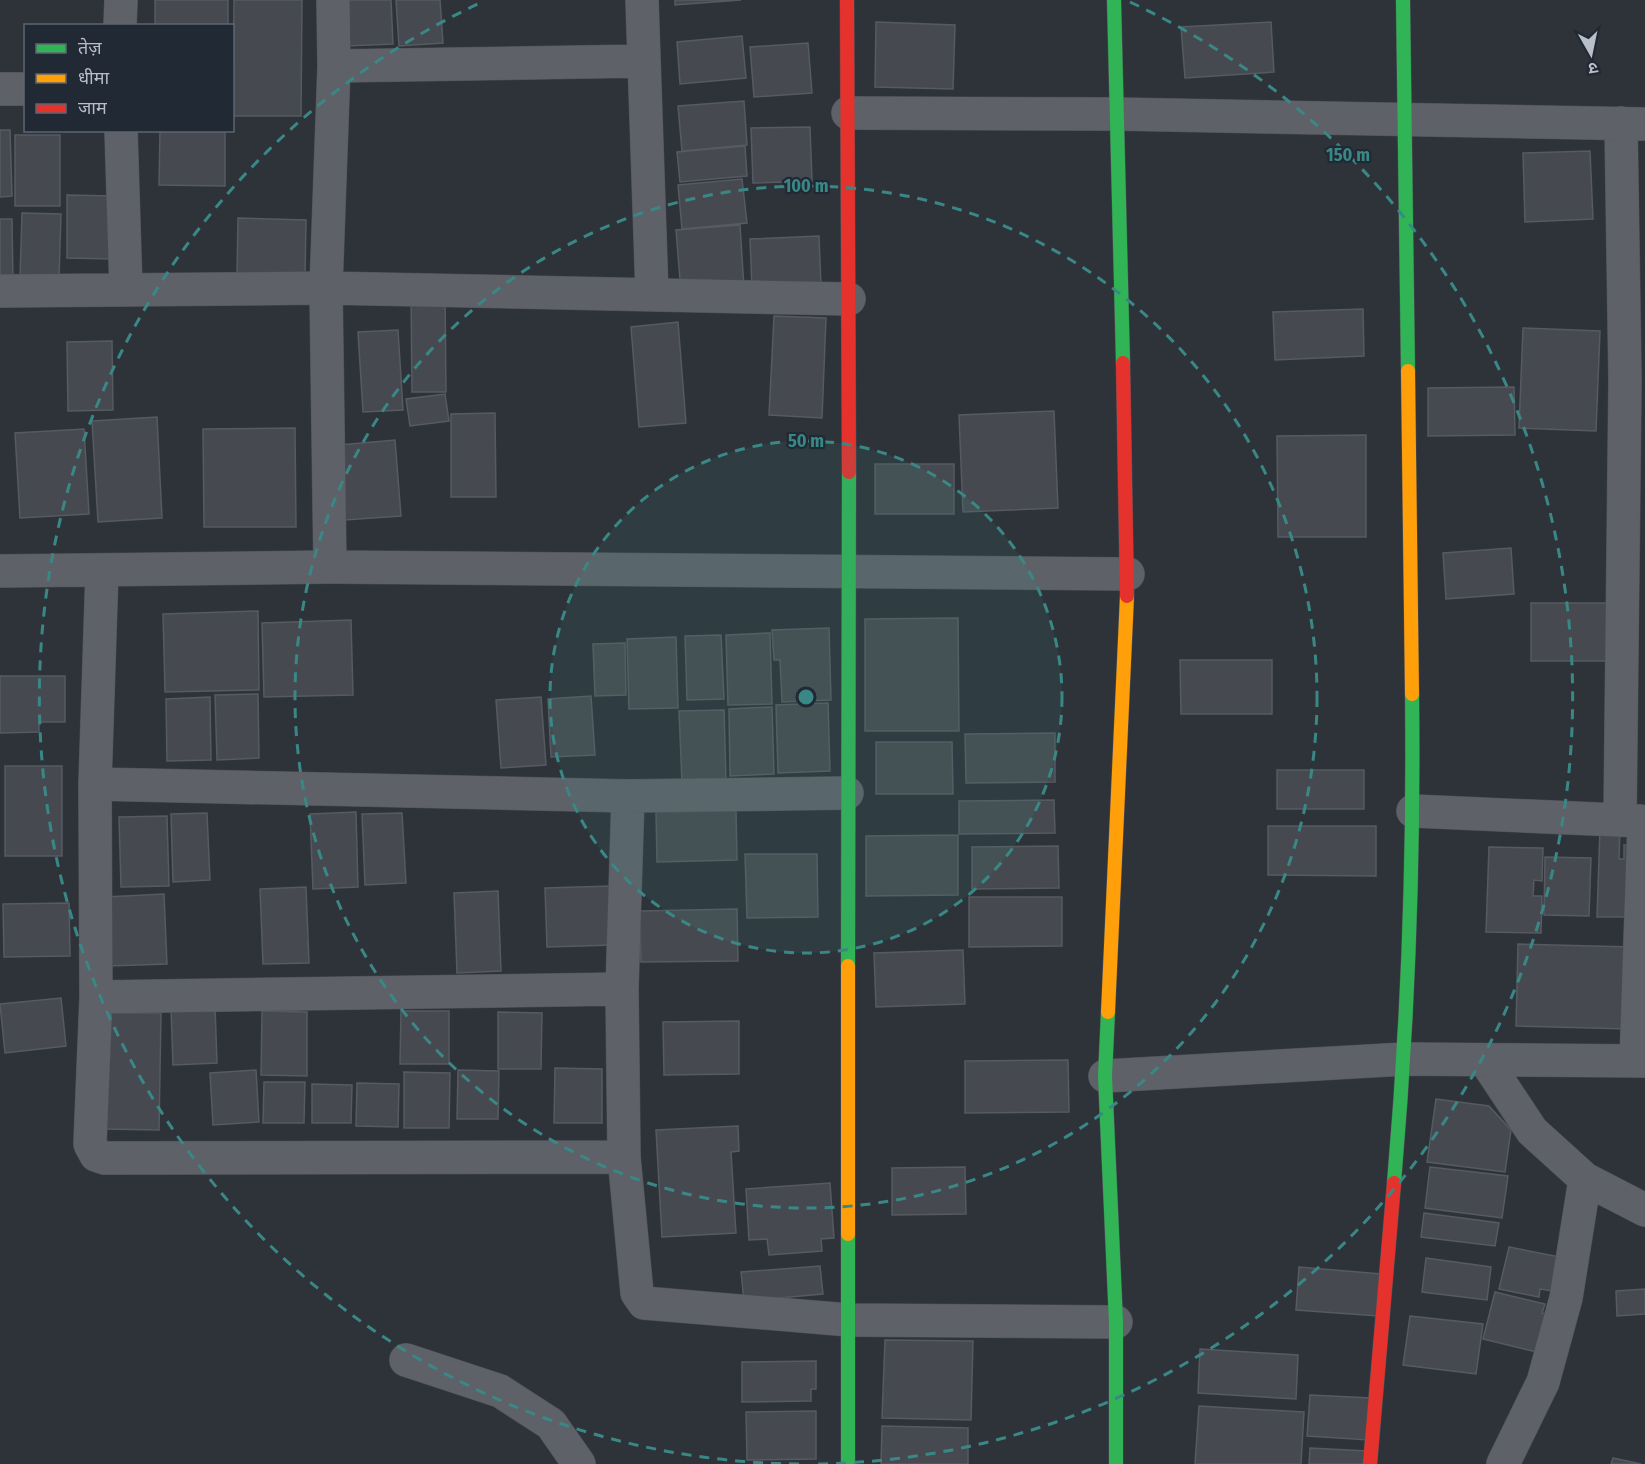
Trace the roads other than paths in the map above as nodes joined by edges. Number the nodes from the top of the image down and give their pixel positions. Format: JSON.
{"nodes":[{"id":1,"x":121,"y":0,"type":"edge"},
{"id":2,"x":333,"y":0,"type":"edge"},
{"id":3,"x":642,"y":0,"type":"edge"},
{"id":4,"x":847,"y":0,"type":"edge"},
{"id":5,"x":1114,"y":0,"type":"edge"},
{"id":6,"x":1403,"y":0,"type":"edge"},
{"id":7,"x":120,"y":24,"type":"edge"},
{"id":8,"x":643,"y":61,"type":"junction"},
{"id":9,"x":334,"y":66,"type":"junction"},
{"id":10,"x":0,"y":89,"type":"edge"},
{"id":11,"x":24,"y":89,"type":"edge"},
{"id":12,"x":848,"y":113,"type":"junction"},
{"id":13,"x":1116,"y":114,"type":"junction"},
{"id":14,"x":1405,"y":119,"type":"junction"},
{"id":15,"x":1633,"y":124,"type":"edge"},
{"id":16,"x":121,"y":132,"type":"edge"},
{"id":17,"x":326,"y":288,"type":"junction"},
{"id":18,"x":126,"y":290,"type":"junction"},
{"id":19,"x":0,"y":291,"type":"edge"},
{"id":20,"x":652,"y":294,"type":"junction"},
{"id":21,"x":849,"y":299,"type":"junction"},
{"id":22,"x":1635,"y":380,"type":"edge"},
{"id":23,"x":330,"y":567,"type":"junction"},
{"id":24,"x":849,"y":569,"type":"junction"},
{"id":25,"x":0,"y":571,"type":"edge"},
{"id":26,"x":102,"y":571,"type":"junction"},
{"id":27,"x":1128,"y":574,"type":"junction"},
{"id":28,"x":95,"y":784,"type":"junction"},
{"id":29,"x":847,"y":793,"type":"junction"},
{"id":30,"x":628,"y":796,"type":"junction"},
{"id":31,"x":1413,"y":811,"type":"junction"},
{"id":32,"x":1636,"y":821,"type":"edge"},
{"id":33,"x":622,"y":989,"type":"junction"},
{"id":34,"x":96,"y":997,"type":"junction"},
{"id":35,"x":1405,"y":1059,"type":"junction"},
{"id":36,"x":1485,"y":1060,"type":"junction"},
{"id":37,"x":1641,"y":1061,"type":"edge"},
{"id":38,"x":1105,"y":1076,"type":"junction"},
{"id":39,"x":624,"y":1157,"type":"junction"},
{"id":40,"x":1585,"y":1179,"type":"junction"},
{"id":41,"x":1645,"y":1210,"type":"edge"},
{"id":42,"x":849,"y":1320,"type":"junction"},
{"id":43,"x":1116,"y":1322,"type":"junction"},
{"id":44,"x":406,"y":1360,"type":"dead end"},
{"id":45,"x":579,"y":1464,"type":"edge"},
{"id":46,"x":848,"y":1464,"type":"edge"},
{"id":47,"x":1116,"y":1464,"type":"edge"},
{"id":48,"x":1370,"y":1464,"type":"edge"},
{"id":49,"x":1503,"y":1464,"type":"edge"}],
"edges":[{"from":1,"to":7,"type":"street"},
{"from":2,"to":9,"type":"street"},
{"from":3,"to":8,"type":"street"},
{"from":4,"to":12,"type":"street"},
{"from":5,"to":13,"type":"street"},
{"from":6,"to":14,"type":"street"},
{"from":8,"to":9,"type":"street"},
{"from":8,"to":20,"type":"street"},
{"from":9,"to":17,"type":"street"},
{"from":10,"to":11,"type":"street"},
{"from":12,"to":13,"type":"street"},
{"from":12,"to":21,"type":"street"},
{"from":13,"to":14,"type":"street"},
{"from":13,"to":27,"type":"street"},
{"from":14,"to":15,"type":"street"},
{"from":14,"to":31,"type":"street"},
{"from":15,"to":22,"type":"street"},
{"from":16,"to":18,"type":"street"},
{"from":17,"to":18,"type":"street"},
{"from":17,"to":20,"type":"street"},
{"from":17,"to":23,"type":"street"},
{"from":18,"to":19,"type":"street"},
{"from":20,"to":21,"type":"street"},
{"from":21,"to":24,"type":"street"},
{"from":22,"to":32,"type":"street"},
{"from":23,"to":24,"type":"street"},
{"from":23,"to":26,"type":"street"},
{"from":24,"to":27,"type":"street"},
{"from":24,"to":29,"type":"street"},
{"from":25,"to":26,"type":"street"},
{"from":26,"to":28,"type":"street"},
{"from":27,"to":38,"type":"street"},
{"from":28,"to":30,"type":"street"},
{"from":28,"to":34,"type":"street"},
{"from":29,"to":30,"type":"street"},
{"from":29,"to":42,"type":"street"},
{"from":30,"to":33,"type":"street"},
{"from":31,"to":32,"type":"street"},
{"from":31,"to":35,"type":"street"},
{"from":32,"to":37,"type":"street"},
{"from":33,"to":34,"type":"street"},
{"from":33,"to":39,"type":"street"},
{"from":34,"to":39,"type":"street"},
{"from":35,"to":36,"type":"street"},
{"from":35,"to":38,"type":"street"},
{"from":35,"to":48,"type":"street"},
{"from":36,"to":37,"type":"street"},
{"from":36,"to":40,"type":"street"},
{"from":38,"to":43,"type":"street"},
{"from":39,"to":42,"type":"street"},
{"from":40,"to":41,"type":"street"},
{"from":40,"to":49,"type":"street"},
{"from":42,"to":43,"type":"street"},
{"from":42,"to":46,"type":"street"},
{"from":43,"to":47,"type":"street"},
{"from":44,"to":45,"type":"street"}]}
